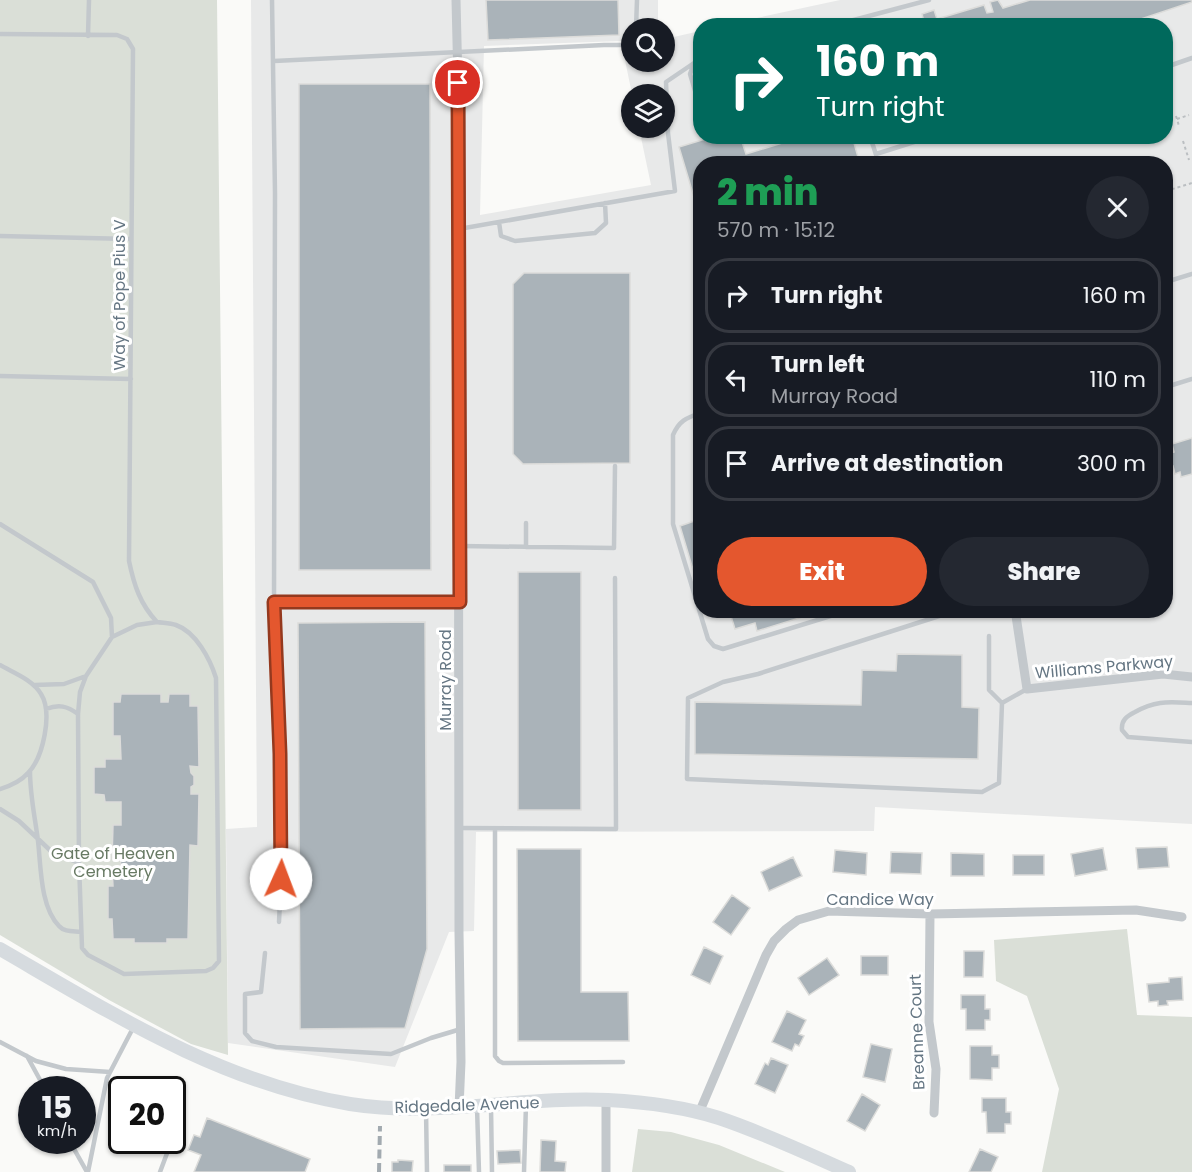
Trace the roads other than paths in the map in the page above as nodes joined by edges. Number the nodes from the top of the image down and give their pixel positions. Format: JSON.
{"nodes":[{"id":1,"x":89,"y":0,"type":"edge"},
{"id":2,"x":272,"y":0,"type":"edge"},
{"id":3,"x":456,"y":0,"type":"edge"},
{"id":4,"x":638,"y":0,"type":"edge"},
{"id":5,"x":928,"y":0,"type":"edge"},
{"id":6,"x":637,"y":18,"type":"edge"},
{"id":7,"x":860,"y":18,"type":"edge"},
{"id":8,"x":0,"y":34,"type":"edge"},
{"id":9,"x":88,"y":36,"type":"junction"},
{"id":10,"x":621,"y":45,"type":"edge"},
{"id":11,"x":457,"y":52,"type":"junction"},
{"id":12,"x":1192,"y":58,"type":"edge"},
{"id":13,"x":274,"y":61,"type":"junction"},
{"id":14,"x":693,"y":64,"type":"edge"},
{"id":15,"x":1173,"y":65,"type":"edge"},
{"id":16,"x":693,"y":66,"type":"edge"},
{"id":17,"x":693,"y":84,"type":"edge"},
{"id":18,"x":873,"y":144,"type":"edge"},
{"id":19,"x":908,"y":144,"type":"edge"},
{"id":20,"x":876,"y":154,"type":"joint"},
{"id":21,"x":605,"y":203,"type":"junction"},
{"id":22,"x":499,"y":222,"type":"junction"},
{"id":23,"x":459,"y":229,"type":"junction"},
{"id":24,"x":0,"y":236,"type":"edge"},
{"id":25,"x":131,"y":239,"type":"junction"},
{"id":26,"x":1192,"y":274,"type":"edge"},
{"id":27,"x":1173,"y":280,"type":"edge"},
{"id":28,"x":0,"y":376,"type":"edge"},
{"id":29,"x":130,"y":379,"type":"junction"},
{"id":30,"x":1192,"y":379,"type":"edge"},
{"id":31,"x":1173,"y":385,"type":"edge"},
{"id":32,"x":693,"y":416,"type":"edge"},
{"id":33,"x":615,"y":466,"type":"dead end"},
{"id":34,"x":0,"y":524,"type":"edge"},
{"id":35,"x":526,"y":524,"type":"dead end"},
{"id":36,"x":460,"y":546,"type":"junction"},
{"id":37,"x":526,"y":547,"type":"junction"},
{"id":38,"x":615,"y":578,"type":"dead end"},
{"id":39,"x":693,"y":590,"type":"edge"},
{"id":40,"x":274,"y":602,"type":"junction"},
{"id":41,"x":460,"y":602,"type":"junction"},
{"id":42,"x":702,"y":618,"type":"edge"},
{"id":43,"x":824,"y":618,"type":"edge"},
{"id":44,"x":933,"y":618,"type":"edge"},
{"id":45,"x":1016,"y":618,"type":"edge"},
{"id":46,"x":157,"y":622,"type":"junction"},
{"id":47,"x":989,"y":636,"type":"dead end"},
{"id":48,"x":112,"y":637,"type":"junction"},
{"id":49,"x":0,"y":665,"type":"edge"},
{"id":50,"x":86,"y":676,"type":"junction"},
{"id":51,"x":1192,"y":677,"type":"edge"},
{"id":52,"x":35,"y":686,"type":"junction"},
{"id":53,"x":1027,"y":689,"type":"junction"},
{"id":54,"x":1002,"y":703,"type":"junction"},
{"id":55,"x":1192,"y":703,"type":"edge"},
{"id":56,"x":46,"y":709,"type":"junction"},
{"id":57,"x":78,"y":714,"type":"junction"},
{"id":58,"x":1192,"y":742,"type":"edge"},
{"id":59,"x":30,"y":771,"type":"junction"},
{"id":60,"x":0,"y":789,"type":"edge"},
{"id":61,"x":0,"y":809,"type":"edge"},
{"id":62,"x":459,"y":828,"type":"junction"},
{"id":63,"x":495,"y":829,"type":"junction"},
{"id":64,"x":38,"y":840,"type":"junction"},
{"id":65,"x":78,"y":863,"type":"junction"},
{"id":66,"x":930,"y":914,"type":"junction"},
{"id":67,"x":1182,"y":917,"type":"dead end"},
{"id":68,"x":279,"y":922,"type":"dead end"},
{"id":69,"x":81,"y":932,"type":"junction"},
{"id":70,"x":0,"y":949,"type":"edge"},
{"id":71,"x":265,"y":953,"type":"dead end"},
{"id":72,"x":134,"y":1026,"type":"junction"},
{"id":73,"x":461,"y":1029,"type":"junction"},
{"id":74,"x":0,"y":1042,"type":"edge"},
{"id":75,"x":27,"y":1056,"type":"junction"},
{"id":76,"x":623,"y":1062,"type":"dead end"},
{"id":77,"x":110,"y":1072,"type":"junction"},
{"id":78,"x":38,"y":1076,"type":"edge"},
{"id":79,"x":606,"y":1100,"type":"junction"},
{"id":80,"x":526,"y":1104,"type":"junction"},
{"id":81,"x":484,"y":1106,"type":"junction"},
{"id":82,"x":459,"y":1108,"type":"junction"},
{"id":83,"x":426,"y":1110,"type":"junction"},
{"id":84,"x":699,"y":1113,"type":"junction"},
{"id":85,"x":934,"y":1113,"type":"dead end"},
{"id":86,"x":77,"y":1154,"type":"edge"},
{"id":87,"x":167,"y":1154,"type":"edge"},
{"id":88,"x":87,"y":1172,"type":"edge"},
{"id":89,"x":160,"y":1172,"type":"edge"},
{"id":90,"x":427,"y":1172,"type":"edge"},
{"id":91,"x":479,"y":1172,"type":"edge"},
{"id":92,"x":492,"y":1172,"type":"edge"},
{"id":93,"x":524,"y":1172,"type":"edge"},
{"id":94,"x":606,"y":1172,"type":"edge"},
{"id":95,"x":849,"y":1172,"type":"edge"}],
"edges":[{"from":1,"to":9,"type":"lane"},
{"from":2,"to":13,"type":"lane"},
{"from":3,"to":11,"type":"street","name":"Murray Road"},
{"from":4,"to":6,"type":"lane"},
{"from":5,"to":7,"type":"lane"},
{"from":8,"to":9,"type":"lane","name":"Way of Pope Pius V"},
{"from":9,"to":25,"type":"lane","name":"Way of Pope Pius V"},
{"from":10,"to":11,"type":"lane"},
{"from":11,"to":13,"type":"lane"},
{"from":11,"to":23,"type":"street","name":"Murray Road"},
{"from":12,"to":15,"type":"lane"},
{"from":13,"to":40,"type":"lane"},
{"from":14,"to":21,"type":"lane"},
{"from":16,"to":17,"type":"lane"},
{"from":18,"to":20,"type":"lane"},
{"from":19,"to":20,"type":"lane"},
{"from":21,"to":22,"type":"lane"},
{"from":21,"to":22,"type":"lane"},
{"from":22,"to":23,"type":"lane"},
{"from":23,"to":36,"type":"street","name":"Murray Road"},
{"from":24,"to":25,"type":"lane"},
{"from":25,"to":29,"type":"lane","name":"Way of Pope Pius V"},
{"from":26,"to":27,"type":"lane"},
{"from":28,"to":29,"type":"lane"},
{"from":29,"to":46,"type":"lane","name":"Way of Pope Pius V"},
{"from":30,"to":31,"type":"lane"},
{"from":32,"to":39,"type":"lane"},
{"from":33,"to":37,"type":"lane"},
{"from":34,"to":48,"type":"lane"},
{"from":35,"to":37,"type":"lane"},
{"from":36,"to":37,"type":"lane"},
{"from":36,"to":41,"type":"street","name":"Murray Road"},
{"from":38,"to":63,"type":"lane"},
{"from":40,"to":41,"type":"lane"},
{"from":40,"to":68,"type":"lane"},
{"from":41,"to":62,"type":"street","name":"Murray Road"},
{"from":42,"to":43,"type":"lane"},
{"from":44,"to":54,"type":"lane"},
{"from":45,"to":53,"type":"street","name":"Williams Parkway"},
{"from":46,"to":48,"type":"lane"},
{"from":46,"to":69,"type":"lane"},
{"from":47,"to":54,"type":"lane"},
{"from":48,"to":50,"type":"lane"},
{"from":49,"to":52,"type":"lane"},
{"from":50,"to":52,"type":"lane"},
{"from":50,"to":57,"type":"lane"},
{"from":51,"to":53,"type":"street","name":"Williams Parkway"},
{"from":52,"to":56,"type":"lane"},
{"from":53,"to":54,"type":"lane"},
{"from":55,"to":58,"type":"lane"},
{"from":56,"to":57,"type":"lane"},
{"from":56,"to":59,"type":"lane"},
{"from":57,"to":65,"type":"lane"},
{"from":59,"to":60,"type":"lane"},
{"from":59,"to":64,"type":"lane"},
{"from":61,"to":64,"type":"lane"},
{"from":62,"to":63,"type":"lane"},
{"from":62,"to":73,"type":"street","name":"Murray Road"},
{"from":63,"to":76,"type":"lane"},
{"from":64,"to":65,"type":"lane"},
{"from":64,"to":69,"type":"lane"},
{"from":65,"to":69,"type":"lane"},
{"from":66,"to":67,"type":"street","name":"Candice Way"},
{"from":66,"to":84,"type":"street","name":"Candice Way"},
{"from":66,"to":85,"type":"street","name":"Breanne Court"},
{"from":70,"to":72,"type":"main road","name":"Ridgedale Avenue"},
{"from":71,"to":73,"type":"lane"},
{"from":72,"to":77,"type":"lane"},
{"from":72,"to":83,"type":"main road","name":"Ridgedale Avenue"},
{"from":73,"to":82,"type":"street","name":"Murray Road"},
{"from":74,"to":75,"type":"lane"},
{"from":75,"to":77,"type":"lane"},
{"from":75,"to":78,"type":"lane"},
{"from":77,"to":88,"type":"lane"},
{"from":79,"to":80,"type":"main road","name":"Ridgedale Avenue"},
{"from":79,"to":84,"type":"main road","name":"Ridgedale Avenue"},
{"from":79,"to":94,"type":"street"},
{"from":80,"to":81,"type":"main road","name":"Ridgedale Avenue"},
{"from":80,"to":93,"type":"lane"},
{"from":81,"to":82,"type":"main road","name":"Ridgedale Avenue"},
{"from":81,"to":91,"type":"lane"},
{"from":81,"to":92,"type":"lane"},
{"from":82,"to":83,"type":"main road","name":"Ridgedale Avenue"},
{"from":83,"to":90,"type":"lane"},
{"from":84,"to":95,"type":"main road","name":"Ridgedale Avenue"},
{"from":86,"to":88,"type":"lane"},
{"from":87,"to":89,"type":"lane"}]}
